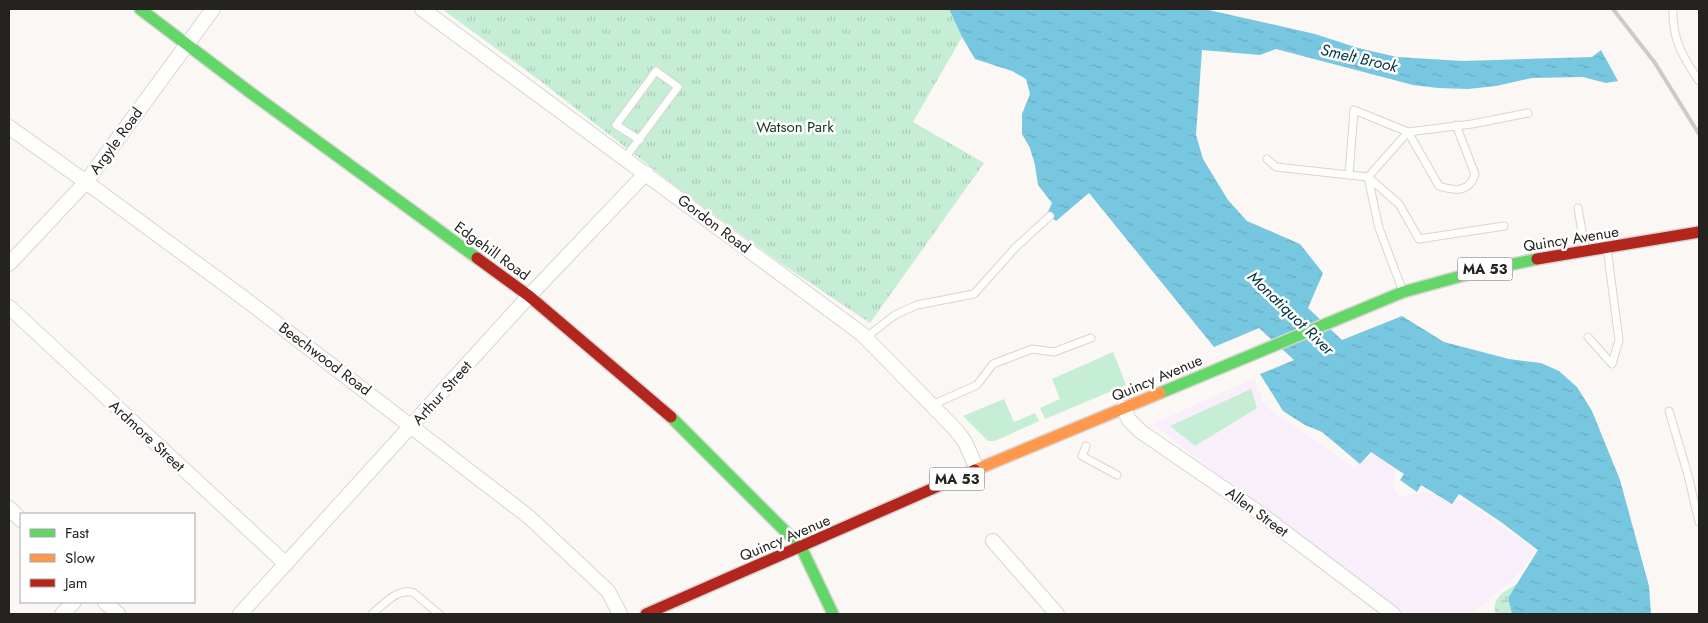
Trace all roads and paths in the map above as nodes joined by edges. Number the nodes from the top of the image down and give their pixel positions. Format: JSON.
{"nodes":[{"id":1,"x":140,"y":9,"type":"edge"},
{"id":2,"x":213,"y":9,"type":"edge"},
{"id":3,"x":422,"y":9,"type":"edge"},
{"id":4,"x":1673,"y":9,"type":"edge"},
{"id":5,"x":187,"y":44,"type":"junction"},
{"id":6,"x":1699,"y":82,"type":"edge"},
{"id":7,"x":1528,"y":113,"type":"dead end"},
{"id":8,"x":1456,"y":125,"type":"junction"},
{"id":9,"x":9,"y":127,"type":"edge"},
{"id":10,"x":1408,"y":132,"type":"junction"},
{"id":11,"x":640,"y":140,"type":"junction"},
{"id":12,"x":625,"y":158,"type":"junction"},
{"id":13,"x":1267,"y":159,"type":"dead end"},
{"id":14,"x":646,"y":173,"type":"junction"},
{"id":15,"x":1349,"y":175,"type":"junction"},
{"id":16,"x":1368,"y":177,"type":"junction"},
{"id":17,"x":86,"y":182,"type":"junction"},
{"id":18,"x":1578,"y":208,"type":"dead end"},
{"id":19,"x":1050,"y":216,"type":"dead end"},
{"id":20,"x":1504,"y":226,"type":"dead end"},
{"id":21,"x":1699,"y":232,"type":"edge"},
{"id":22,"x":1607,"y":248,"type":"junction"},
{"id":23,"x":1586,"y":252,"type":"junction"},
{"id":24,"x":9,"y":264,"type":"edge"},
{"id":25,"x":1403,"y":292,"type":"junction"},
{"id":26,"x":529,"y":296,"type":"junction"},
{"id":27,"x":9,"y":307,"type":"edge"},
{"id":28,"x":865,"y":338,"type":"junction"},
{"id":29,"x":1091,"y":338,"type":"dead end"},
{"id":30,"x":1588,"y":338,"type":"dead end"},
{"id":31,"x":932,"y":405,"type":"junction"},
{"id":32,"x":1123,"y":408,"type":"junction"},
{"id":33,"x":1669,"y":412,"type":"dead end"},
{"id":34,"x":412,"y":426,"type":"junction"},
{"id":35,"x":1086,"y":446,"type":"dead end"},
{"id":36,"x":977,"y":469,"type":"junction"},
{"id":37,"x":1117,"y":475,"type":"dead end"},
{"id":38,"x":9,"y":508,"type":"edge"},
{"id":39,"x":20,"y":519,"type":"edge"},
{"id":40,"x":1699,"y":522,"type":"edge"},
{"id":41,"x":993,"y":541,"type":"dead end"},
{"id":42,"x":801,"y":547,"type":"junction"},
{"id":43,"x":286,"y":564,"type":"junction"},
{"id":44,"x":73,"y":603,"type":"edge"},
{"id":45,"x":106,"y":603,"type":"edge"},
{"id":46,"x":62,"y":614,"type":"edge"},
{"id":47,"x":118,"y":614,"type":"edge"},
{"id":48,"x":240,"y":614,"type":"edge"},
{"id":49,"x":372,"y":614,"type":"edge"},
{"id":50,"x":439,"y":614,"type":"edge"},
{"id":51,"x":620,"y":614,"type":"edge"},
{"id":52,"x":646,"y":614,"type":"edge"},
{"id":53,"x":832,"y":614,"type":"edge"},
{"id":54,"x":1056,"y":614,"type":"edge"},
{"id":55,"x":1393,"y":614,"type":"edge"}],
"edges":[{"from":1,"to":5,"type":"main road","name":"Edgehill Road"},
{"from":2,"to":5,"type":"street","name":"Argyle Road"},
{"from":3,"to":12,"type":"street","name":"Gordon Road"},
{"from":4,"to":6,"type":"lane"},
{"from":5,"to":17,"type":"street","name":"Argyle Road"},
{"from":5,"to":26,"type":"main road","name":"Edgehill Road"},
{"from":7,"to":8,"type":"lane"},
{"from":8,"to":10,"type":"lane"},
{"from":8,"to":10,"type":"lane"},
{"from":9,"to":17,"type":"street","name":"Beechwood Road"},
{"from":10,"to":15,"type":"lane"},
{"from":10,"to":16,"type":"lane"},
{"from":11,"to":11,"type":"lane"},
{"from":11,"to":12,"type":"lane"},
{"from":12,"to":14,"type":"street","name":"Gordon Road"},
{"from":13,"to":15,"type":"lane"},
{"from":14,"to":26,"type":"street","name":"Arthur Street"},
{"from":14,"to":28,"type":"street","name":"Gordon Road"},
{"from":15,"to":16,"type":"lane"},
{"from":16,"to":20,"type":"lane"},
{"from":16,"to":25,"type":"lane"},
{"from":17,"to":24,"type":"street","name":"Argyle Road"},
{"from":17,"to":34,"type":"street","name":"Beechwood Road"},
{"from":18,"to":23,"type":"lane"},
{"from":19,"to":28,"type":"lane"},
{"from":21,"to":22,"type":"main road","name":"Quincy Avenue","number":"MA 53"},
{"from":22,"to":23,"type":"main road","name":"Quincy Avenue","number":"MA 53"},
{"from":22,"to":30,"type":"lane"},
{"from":23,"to":25,"type":"main road","name":"Quincy Avenue","number":"MA 53"},
{"from":25,"to":32,"type":"main road","name":"Quincy Avenue","number":"MA 53"},
{"from":26,"to":34,"type":"street","name":"Arthur Street"},
{"from":26,"to":42,"type":"main road","name":"Edgehill Road"},
{"from":27,"to":43,"type":"street","name":"Ardmore Street"},
{"from":28,"to":31,"type":"street","name":"Gordon Road"},
{"from":29,"to":31,"type":"lane"},
{"from":31,"to":36,"type":"street","name":"Gordon Road"},
{"from":32,"to":36,"type":"main road","name":"Quincy Avenue","number":"MA 53"},
{"from":32,"to":55,"type":"street","name":"Allen Street"},
{"from":33,"to":40,"type":"lane"},
{"from":34,"to":43,"type":"street","name":"Arthur Street"},
{"from":34,"to":51,"type":"street","name":"Beechwood Road"},
{"from":35,"to":37,"type":"lane"},
{"from":36,"to":42,"type":"main road","name":"Quincy Avenue","number":"MA 53"},
{"from":38,"to":39,"type":"street"},
{"from":41,"to":54,"type":"street"},
{"from":42,"to":52,"type":"main road","name":"Quincy Avenue","number":"MA 53"},
{"from":42,"to":53,"type":"main road","name":"Edgehill Road"},
{"from":43,"to":48,"type":"street","name":"Arthur Street"},
{"from":44,"to":46,"type":"street"},
{"from":45,"to":47,"type":"street"},
{"from":49,"to":50,"type":"lane"}]}
